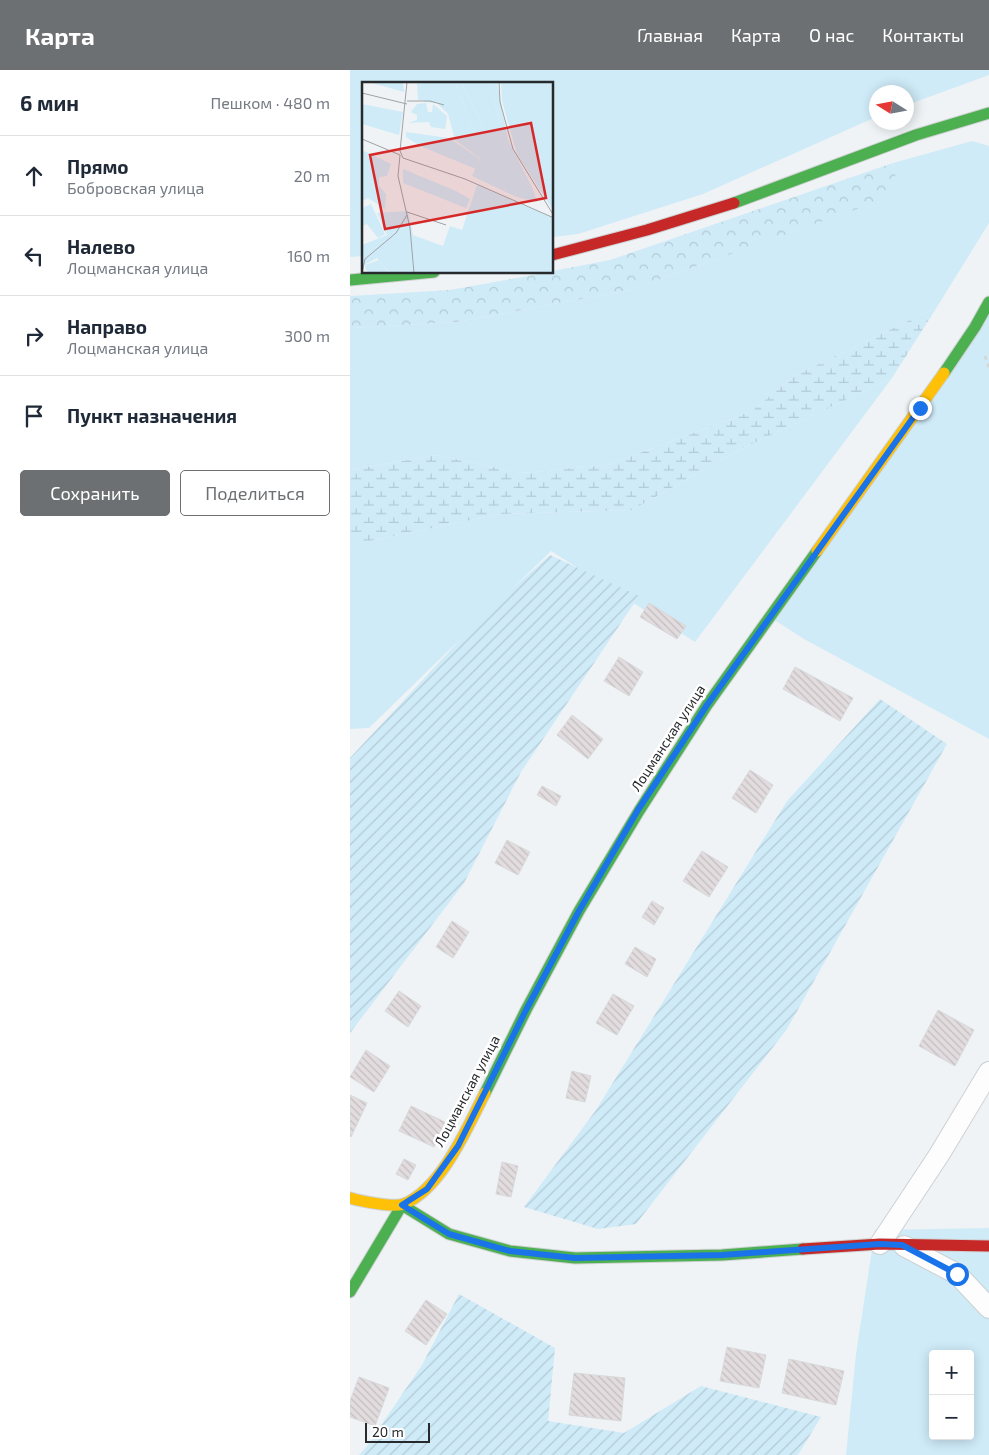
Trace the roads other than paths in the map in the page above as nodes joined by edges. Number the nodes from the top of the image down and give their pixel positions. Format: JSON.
{"nodes":[{"id":1,"x":984,"y":113,"type":"edge"},
{"id":2,"x":554,"y":255,"type":"edge"},
{"id":3,"x":413,"y":274,"type":"edge"},
{"id":4,"x":350,"y":280,"type":"edge"},
{"id":5,"x":989,"y":302,"type":"edge"},
{"id":6,"x":989,"y":1072,"type":"edge"},
{"id":7,"x":350,"y":1198,"type":"edge"},
{"id":8,"x":402,"y":1205,"type":"junction"},
{"id":9,"x":880,"y":1244,"type":"junction"},
{"id":10,"x":902,"y":1245,"type":"junction"},
{"id":11,"x":989,"y":1246,"type":"edge"},
{"id":12,"x":350,"y":1292,"type":"edge"},
{"id":13,"x":989,"y":1308,"type":"edge"}],
"edges":[{"from":1,"to":2,"type":"street"},
{"from":3,"to":4,"type":"street"},
{"from":5,"to":8,"type":"street","name":"Лоцманская улица"},
{"from":6,"to":9,"type":"street"},
{"from":7,"to":8,"type":"street"},
{"from":8,"to":9,"type":"street"},
{"from":8,"to":12,"type":"street","name":"Лоцманская улица"},
{"from":9,"to":10,"type":"street"},
{"from":10,"to":11,"type":"street"},
{"from":10,"to":13,"type":"street"}]}
